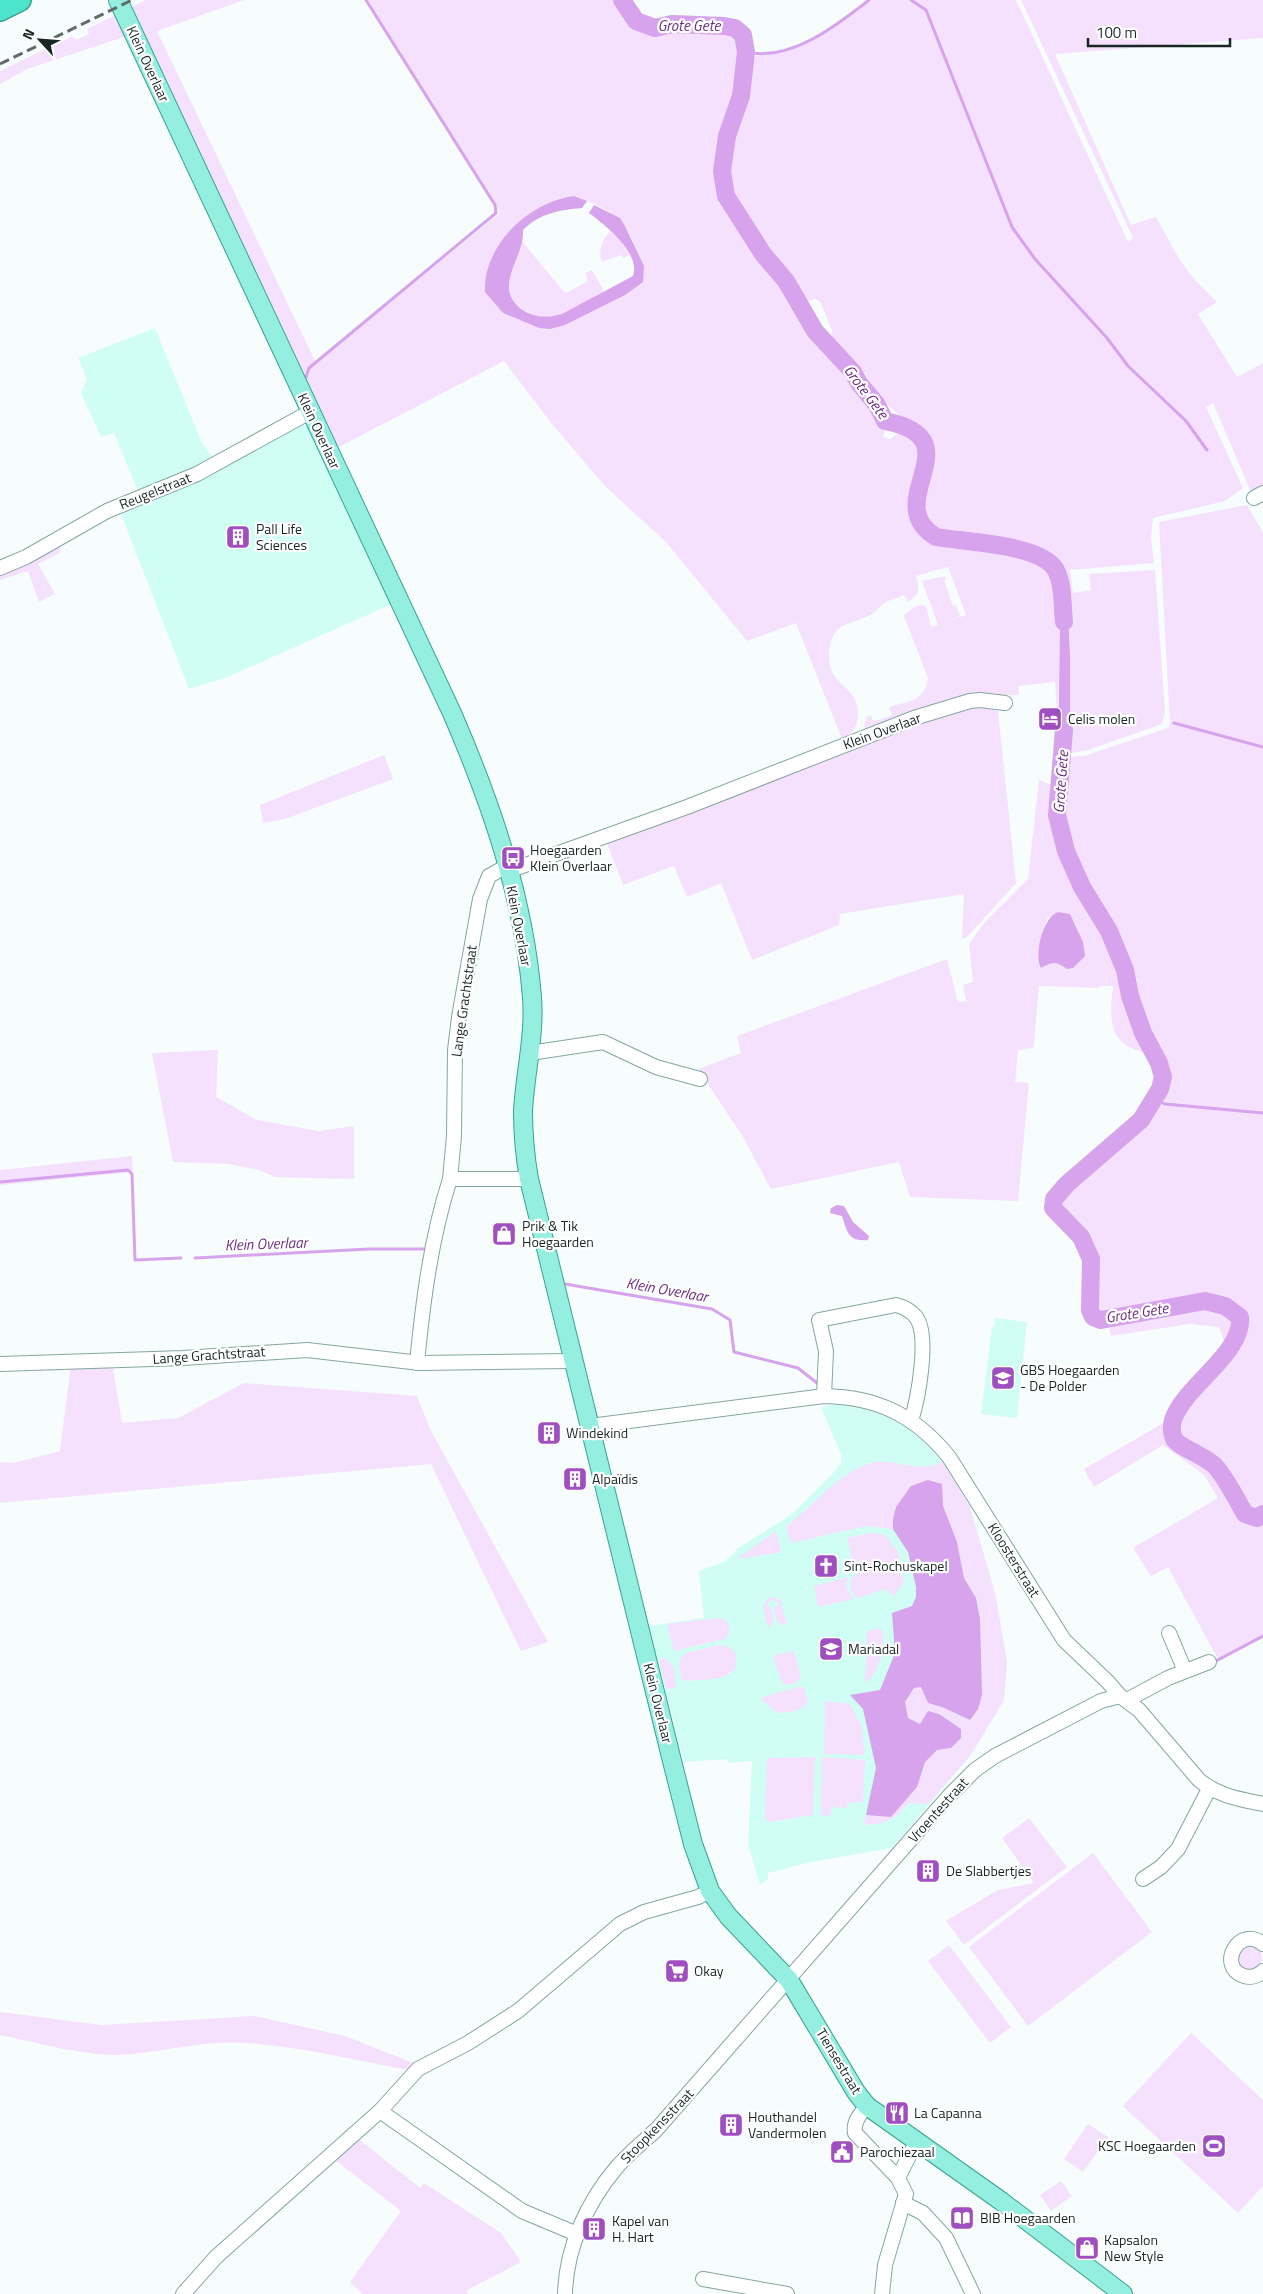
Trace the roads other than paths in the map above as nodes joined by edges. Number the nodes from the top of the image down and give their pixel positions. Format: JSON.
{"nodes":[{"id":1,"x":20,"y":0,"type":"edge"},
{"id":2,"x":118,"y":0,"type":"edge"},
{"id":3,"x":0,"y":10,"type":"edge"},
{"id":4,"x":310,"y":412,"type":"junction"},
{"id":5,"x":0,"y":568,"type":"edge"},
{"id":6,"x":1005,"y":703,"type":"dead end"},
{"id":7,"x":508,"y":866,"type":"junction"},
{"id":8,"x":530,"y":1053,"type":"junction"},
{"id":9,"x":700,"y":1079,"type":"dead end"},
{"id":10,"x":450,"y":1179,"type":"junction"},
{"id":11,"x":529,"y":1179,"type":"junction"},
{"id":12,"x":573,"y":1361,"type":"junction"},
{"id":13,"x":416,"y":1362,"type":"junction"},
{"id":14,"x":0,"y":1364,"type":"edge"},
{"id":15,"x":824,"y":1396,"type":"junction"},
{"id":16,"x":911,"y":1421,"type":"junction"},
{"id":17,"x":590,"y":1426,"type":"junction"},
{"id":18,"x":1169,"y":1633,"type":"dead end"},
{"id":19,"x":1209,"y":1662,"type":"dead end"},
{"id":20,"x":1185,"y":1671,"type":"junction"},
{"id":21,"x":1123,"y":1698,"type":"junction"},
{"id":22,"x":1209,"y":1789,"type":"junction"},
{"id":23,"x":1263,"y":1804,"type":"edge"},
{"id":24,"x":1143,"y":1879,"type":"dead end"},
{"id":25,"x":710,"y":1891,"type":"junction"},
{"id":26,"x":1263,"y":1944,"type":"edge"},
{"id":27,"x":1263,"y":1972,"type":"edge"},
{"id":28,"x":789,"y":1980,"type":"junction"},
{"id":29,"x":868,"y":2106,"type":"junction"},
{"id":30,"x":380,"y":2111,"type":"junction"},
{"id":31,"x":912,"y":2150,"type":"dead end"},
{"id":32,"x":898,"y":2178,"type":"junction"},
{"id":33,"x":903,"y":2204,"type":"junction"},
{"id":34,"x":577,"y":2234,"type":"junction"},
{"id":35,"x":703,"y":2279,"type":"dead end"},
{"id":36,"x":183,"y":2294,"type":"edge"},
{"id":37,"x":565,"y":2294,"type":"edge"},
{"id":38,"x":786,"y":2294,"type":"edge"},
{"id":39,"x":882,"y":2294,"type":"edge"},
{"id":40,"x":973,"y":2294,"type":"edge"},
{"id":41,"x":1124,"y":2294,"type":"edge"}],
"edges":[{"from":1,"to":3,"type":"highway"},
{"from":2,"to":4,"type":"main road","name":"Klein Overlaar"},
{"from":4,"to":5,"type":"street","name":"Reugelstraat"},
{"from":4,"to":7,"type":"main road","name":"Klein Overlaar"},
{"from":6,"to":7,"type":"street","name":"Klein Overlaar"},
{"from":7,"to":8,"type":"main road","name":"Klein Overlaar"},
{"from":7,"to":10,"type":"street","name":"Lange Grachtstraat"},
{"from":8,"to":9,"type":"street"},
{"from":8,"to":11,"type":"main road","name":"Klein Overlaar"},
{"from":10,"to":11,"type":"street"},
{"from":10,"to":13,"type":"street","name":"Lange Grachtstraat"},
{"from":11,"to":12,"type":"main road","name":"Klein Overlaar"},
{"from":12,"to":13,"type":"street","name":"Lange Grachtstraat"},
{"from":12,"to":17,"type":"main road","name":"Klein Overlaar"},
{"from":13,"to":14,"type":"street","name":"Lange Grachtstraat"},
{"from":15,"to":16,"type":"street","name":"Kloosterstraat"},
{"from":15,"to":16,"type":"street"},
{"from":15,"to":17,"type":"street","name":"Kloosterstraat"},
{"from":16,"to":21,"type":"street","name":"Kloosterstraat"},
{"from":17,"to":25,"type":"main road","name":"Klein Overlaar"},
{"from":18,"to":20,"type":"street"},
{"from":19,"to":20,"type":"street","name":"Vroentestraat"},
{"from":20,"to":21,"type":"street","name":"Vroentestraat"},
{"from":21,"to":22,"type":"street"},
{"from":21,"to":28,"type":"street","name":"Vroentestraat"},
{"from":22,"to":23,"type":"street"},
{"from":22,"to":24,"type":"street"},
{"from":25,"to":28,"type":"main road","name":"Tiensestraat"},
{"from":25,"to":30,"type":"street"},
{"from":26,"to":27,"type":"street"},
{"from":28,"to":29,"type":"main road","name":"Tiensestraat"},
{"from":28,"to":34,"type":"street","name":"Stoopkensstraat"},
{"from":29,"to":32,"type":"street"},
{"from":29,"to":41,"type":"main road","name":"Tiensestraat"},
{"from":30,"to":34,"type":"street"},
{"from":30,"to":36,"type":"street"},
{"from":31,"to":32,"type":"street"},
{"from":32,"to":33,"type":"street"},
{"from":33,"to":39,"type":"street"},
{"from":33,"to":40,"type":"street"},
{"from":34,"to":37,"type":"street","name":"Stoopkensstraat"},
{"from":35,"to":38,"type":"street"}]}
